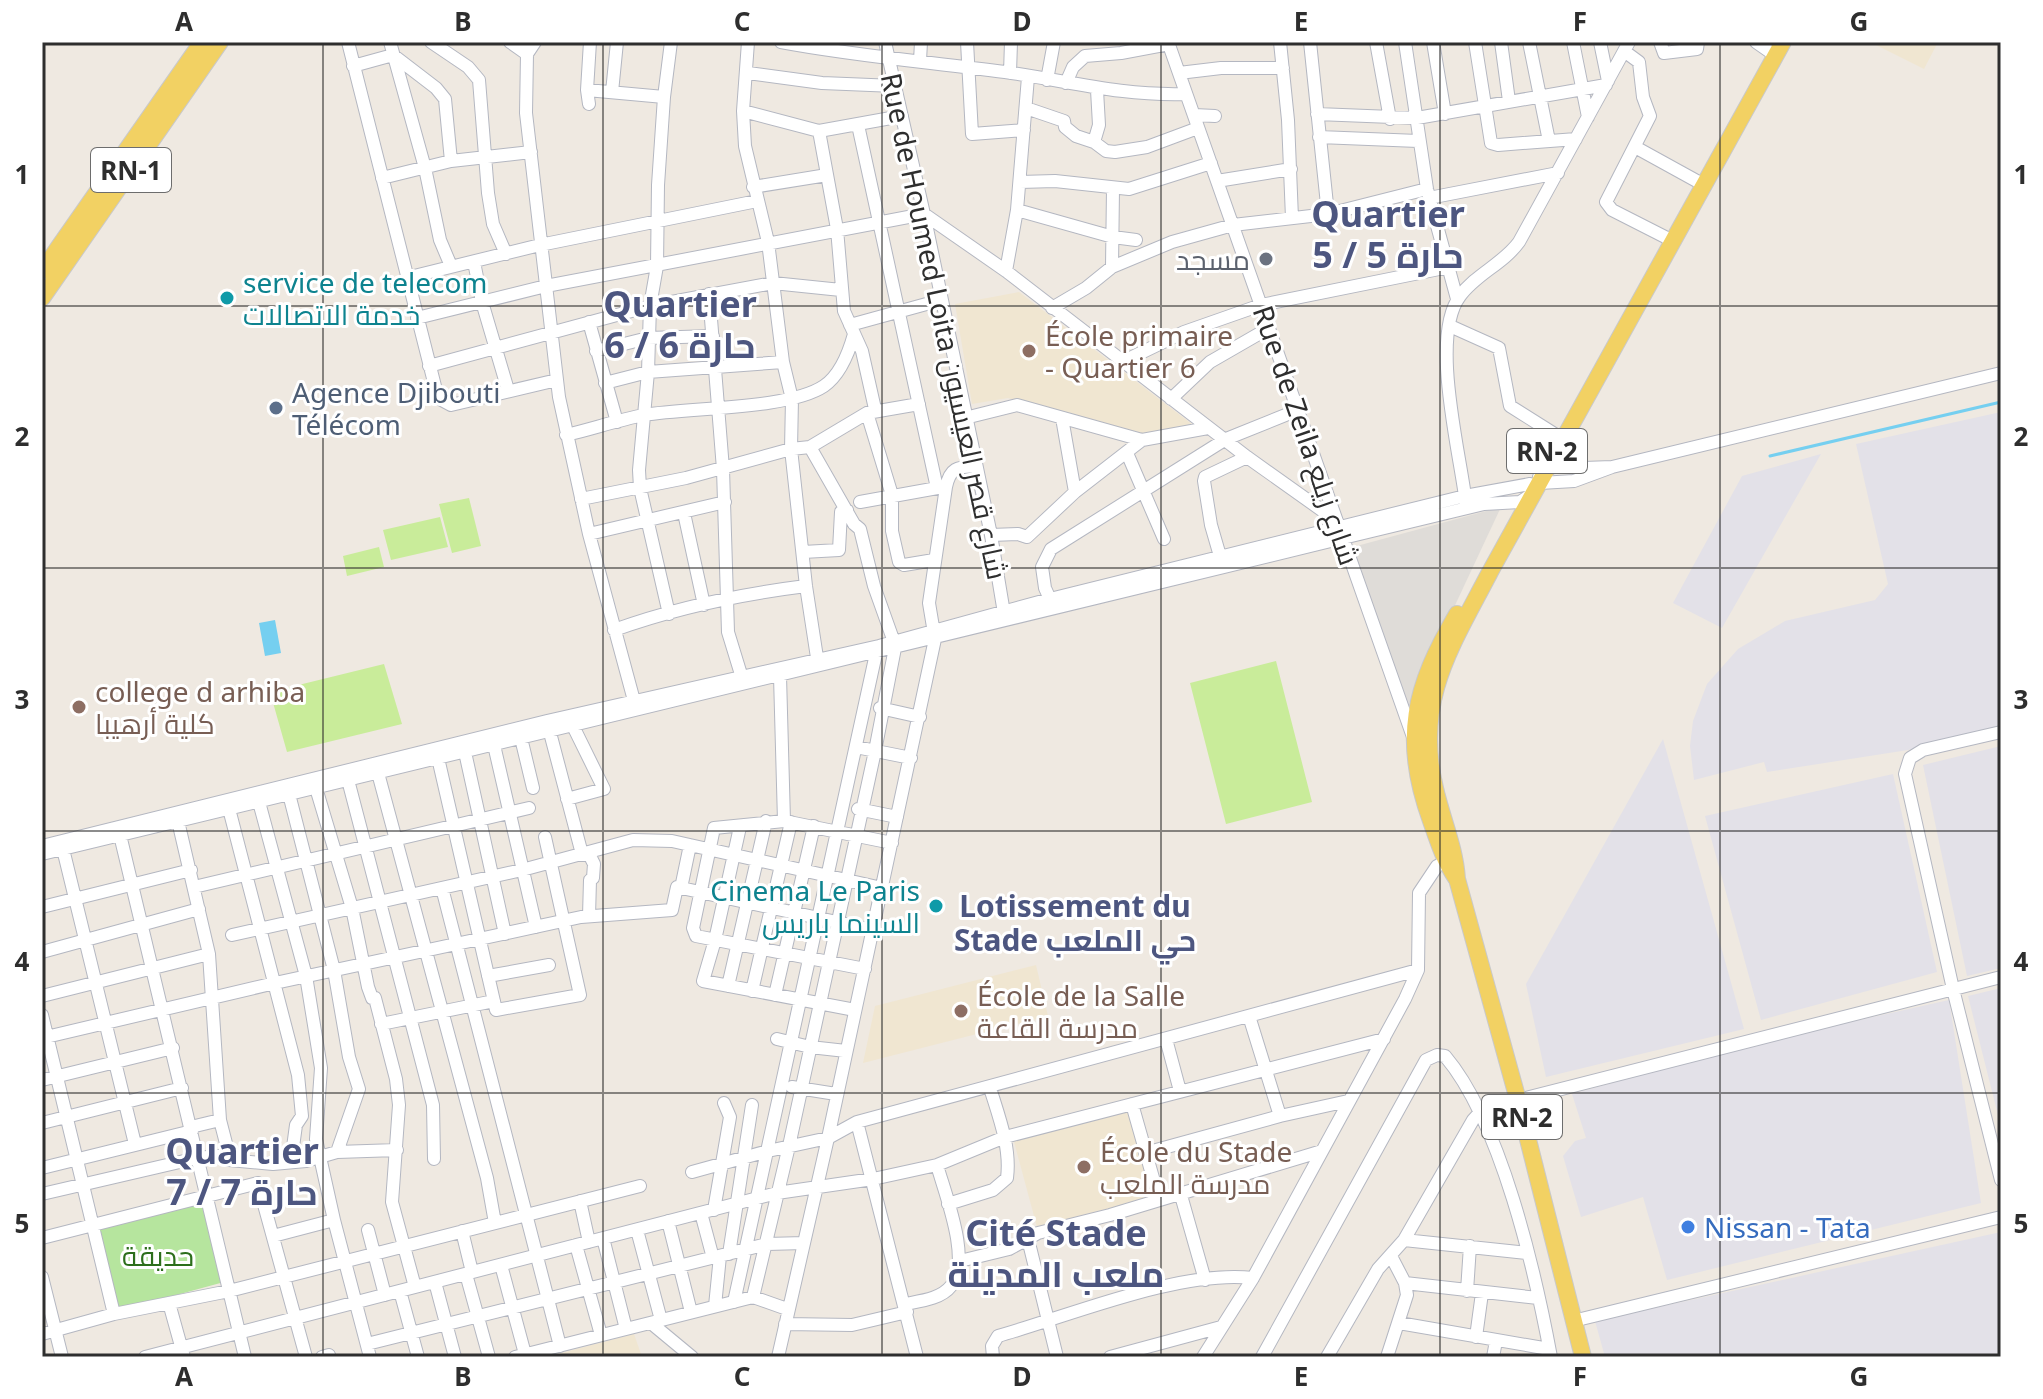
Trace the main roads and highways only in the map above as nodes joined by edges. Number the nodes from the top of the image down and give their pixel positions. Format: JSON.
{"nodes":[{"id":1,"x":202,"y":42,"type":"edge"},
{"id":2,"x":220,"y":42,"type":"edge"},
{"id":3,"x":1772,"y":47,"type":"edge"},
{"id":4,"x":42,"y":271,"type":"edge"},
{"id":5,"x":42,"y":298,"type":"edge"},
{"id":6,"x":1539,"y":478,"type":"junction"},
{"id":7,"x":1420,"y":743,"type":"junction"},
{"id":8,"x":1583,"y":1357,"type":"edge"}],
"edges":[{"from":1,"to":4,"type":"main road","number":"RN-1"},
{"from":2,"to":5,"type":"main road","number":"RN-1"},
{"from":3,"to":6,"type":"main road","number":"RN-2"},
{"from":6,"to":7,"type":"main road","number":"RN-2"},
{"from":6,"to":7,"type":"main road","number":"RN-2"},
{"from":7,"to":8,"type":"main road","number":"RN-2"}]}
